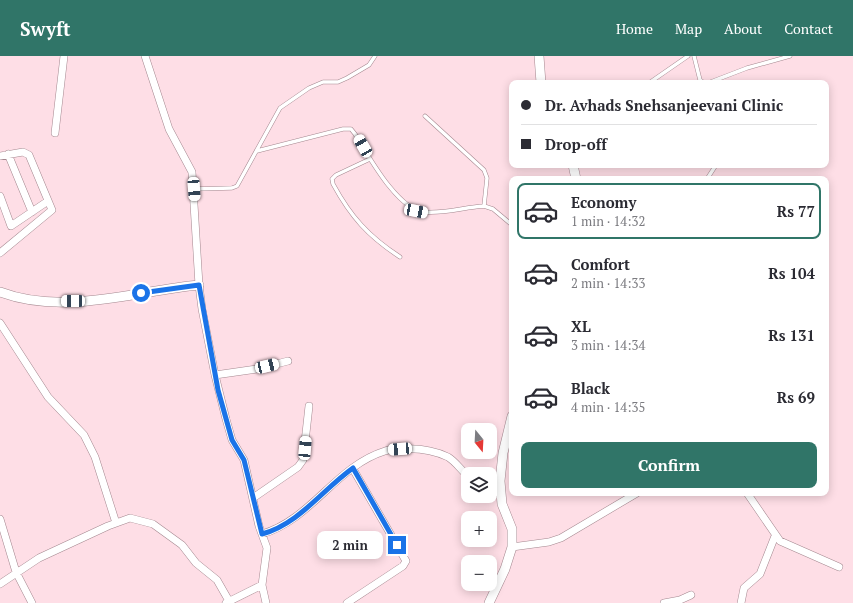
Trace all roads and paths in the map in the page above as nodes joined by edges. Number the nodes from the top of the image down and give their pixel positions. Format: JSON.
{"nodes":[{"id":1,"x":64,"y":56,"type":"edge"},
{"id":2,"x":145,"y":56,"type":"edge"},
{"id":3,"x":375,"y":56,"type":"edge"},
{"id":4,"x":540,"y":56,"type":"edge"},
{"id":5,"x":688,"y":56,"type":"edge"},
{"id":6,"x":694,"y":56,"type":"edge"},
{"id":7,"x":790,"y":56,"type":"edge"},
{"id":8,"x":540,"y":80,"type":"edge"},
{"id":9,"x":653,"y":80,"type":"edge"},
{"id":10,"x":700,"y":80,"type":"edge"},
{"id":11,"x":716,"y":80,"type":"edge"},
{"id":12,"x":425,"y":116,"type":"dead end"},
{"id":13,"x":56,"y":133,"type":"dead end"},
{"id":14,"x":257,"y":151,"type":"junction"},
{"id":15,"x":8,"y":154,"type":"junction"},
{"id":16,"x":0,"y":156,"type":"edge"},
{"id":17,"x":370,"y":159,"type":"junction"},
{"id":18,"x":194,"y":189,"type":"junction"},
{"id":19,"x":0,"y":196,"type":"edge"},
{"id":20,"x":48,"y":200,"type":"junction"},
{"id":21,"x":484,"y":206,"type":"junction"},
{"id":22,"x":32,"y":212,"type":"junction"},
{"id":23,"x":509,"y":222,"type":"edge"},
{"id":24,"x":0,"y":253,"type":"edge"},
{"id":25,"x":400,"y":257,"type":"dead end"},
{"id":26,"x":199,"y":285,"type":"junction"},
{"id":27,"x":0,"y":292,"type":"edge"},
{"id":28,"x":0,"y":323,"type":"edge"},
{"id":29,"x":288,"y":362,"type":"dead end"},
{"id":30,"x":215,"y":375,"type":"junction"},
{"id":31,"x":309,"y":406,"type":"dead end"},
{"id":32,"x":509,"y":428,"type":"edge"},
{"id":33,"x":353,"y":468,"type":"junction"},
{"id":34,"x":461,"y":469,"type":"edge"},
{"id":35,"x":497,"y":493,"type":"edge"},
{"id":36,"x":501,"y":494,"type":"junction"},
{"id":37,"x":632,"y":496,"type":"edge"},
{"id":38,"x":749,"y":496,"type":"edge"},
{"id":39,"x":253,"y":498,"type":"junction"},
{"id":40,"x":0,"y":519,"type":"edge"},
{"id":41,"x":116,"y":523,"type":"junction"},
{"id":42,"x":262,"y":534,"type":"junction"},
{"id":43,"x":775,"y":536,"type":"junction"},
{"id":44,"x":512,"y":547,"type":"junction"},
{"id":45,"x":839,"y":567,"type":"dead end"},
{"id":46,"x":16,"y":572,"type":"junction"},
{"id":47,"x":0,"y":584,"type":"edge"},
{"id":48,"x":262,"y":585,"type":"junction"},
{"id":49,"x":691,"y":595,"type":"dead end"},
{"id":50,"x":227,"y":602,"type":"edge"},
{"id":51,"x":32,"y":603,"type":"edge"},
{"id":52,"x":266,"y":603,"type":"edge"},
{"id":53,"x":347,"y":603,"type":"edge"},
{"id":54,"x":489,"y":603,"type":"edge"},
{"id":55,"x":664,"y":603,"type":"edge"},
{"id":56,"x":741,"y":603,"type":"edge"}],
"edges":[{"from":1,"to":13,"type":"street"},
{"from":2,"to":18,"type":"street"},
{"from":3,"to":14,"type":"lane"},
{"from":4,"to":8,"type":"street"},
{"from":5,"to":9,"type":"lane"},
{"from":6,"to":10,"type":"lane"},
{"from":7,"to":11,"type":"lane"},
{"from":12,"to":21,"type":"lane"},
{"from":14,"to":17,"type":"lane"},
{"from":14,"to":18,"type":"lane"},
{"from":15,"to":16,"type":"street"},
{"from":15,"to":20,"type":"street"},
{"from":15,"to":22,"type":"street"},
{"from":17,"to":21,"type":"lane"},
{"from":17,"to":25,"type":"lane"},
{"from":18,"to":26,"type":"street"},
{"from":19,"to":22,"type":"street"},
{"from":20,"to":22,"type":"street"},
{"from":20,"to":24,"type":"street"},
{"from":21,"to":23,"type":"lane"},
{"from":26,"to":27,"type":"street"},
{"from":26,"to":30,"type":"street"},
{"from":28,"to":41,"type":"street"},
{"from":29,"to":30,"type":"street"},
{"from":30,"to":39,"type":"street"},
{"from":31,"to":39,"type":"street"},
{"from":32,"to":36,"type":"street"},
{"from":33,"to":34,"type":"street"},
{"from":33,"to":42,"type":"street"},
{"from":33,"to":53,"type":"street"},
{"from":35,"to":36,"type":"street"},
{"from":36,"to":44,"type":"street"},
{"from":37,"to":44,"type":"street"},
{"from":38,"to":43,"type":"street"},
{"from":39,"to":42,"type":"street"},
{"from":40,"to":46,"type":"street"},
{"from":41,"to":46,"type":"street"},
{"from":41,"to":50,"type":"street"},
{"from":42,"to":48,"type":"street"},
{"from":43,"to":45,"type":"street"},
{"from":43,"to":56,"type":"street"},
{"from":44,"to":54,"type":"street"},
{"from":46,"to":47,"type":"street"},
{"from":46,"to":51,"type":"street"},
{"from":48,"to":50,"type":"street"},
{"from":48,"to":52,"type":"street"},
{"from":49,"to":55,"type":"street"}]}
